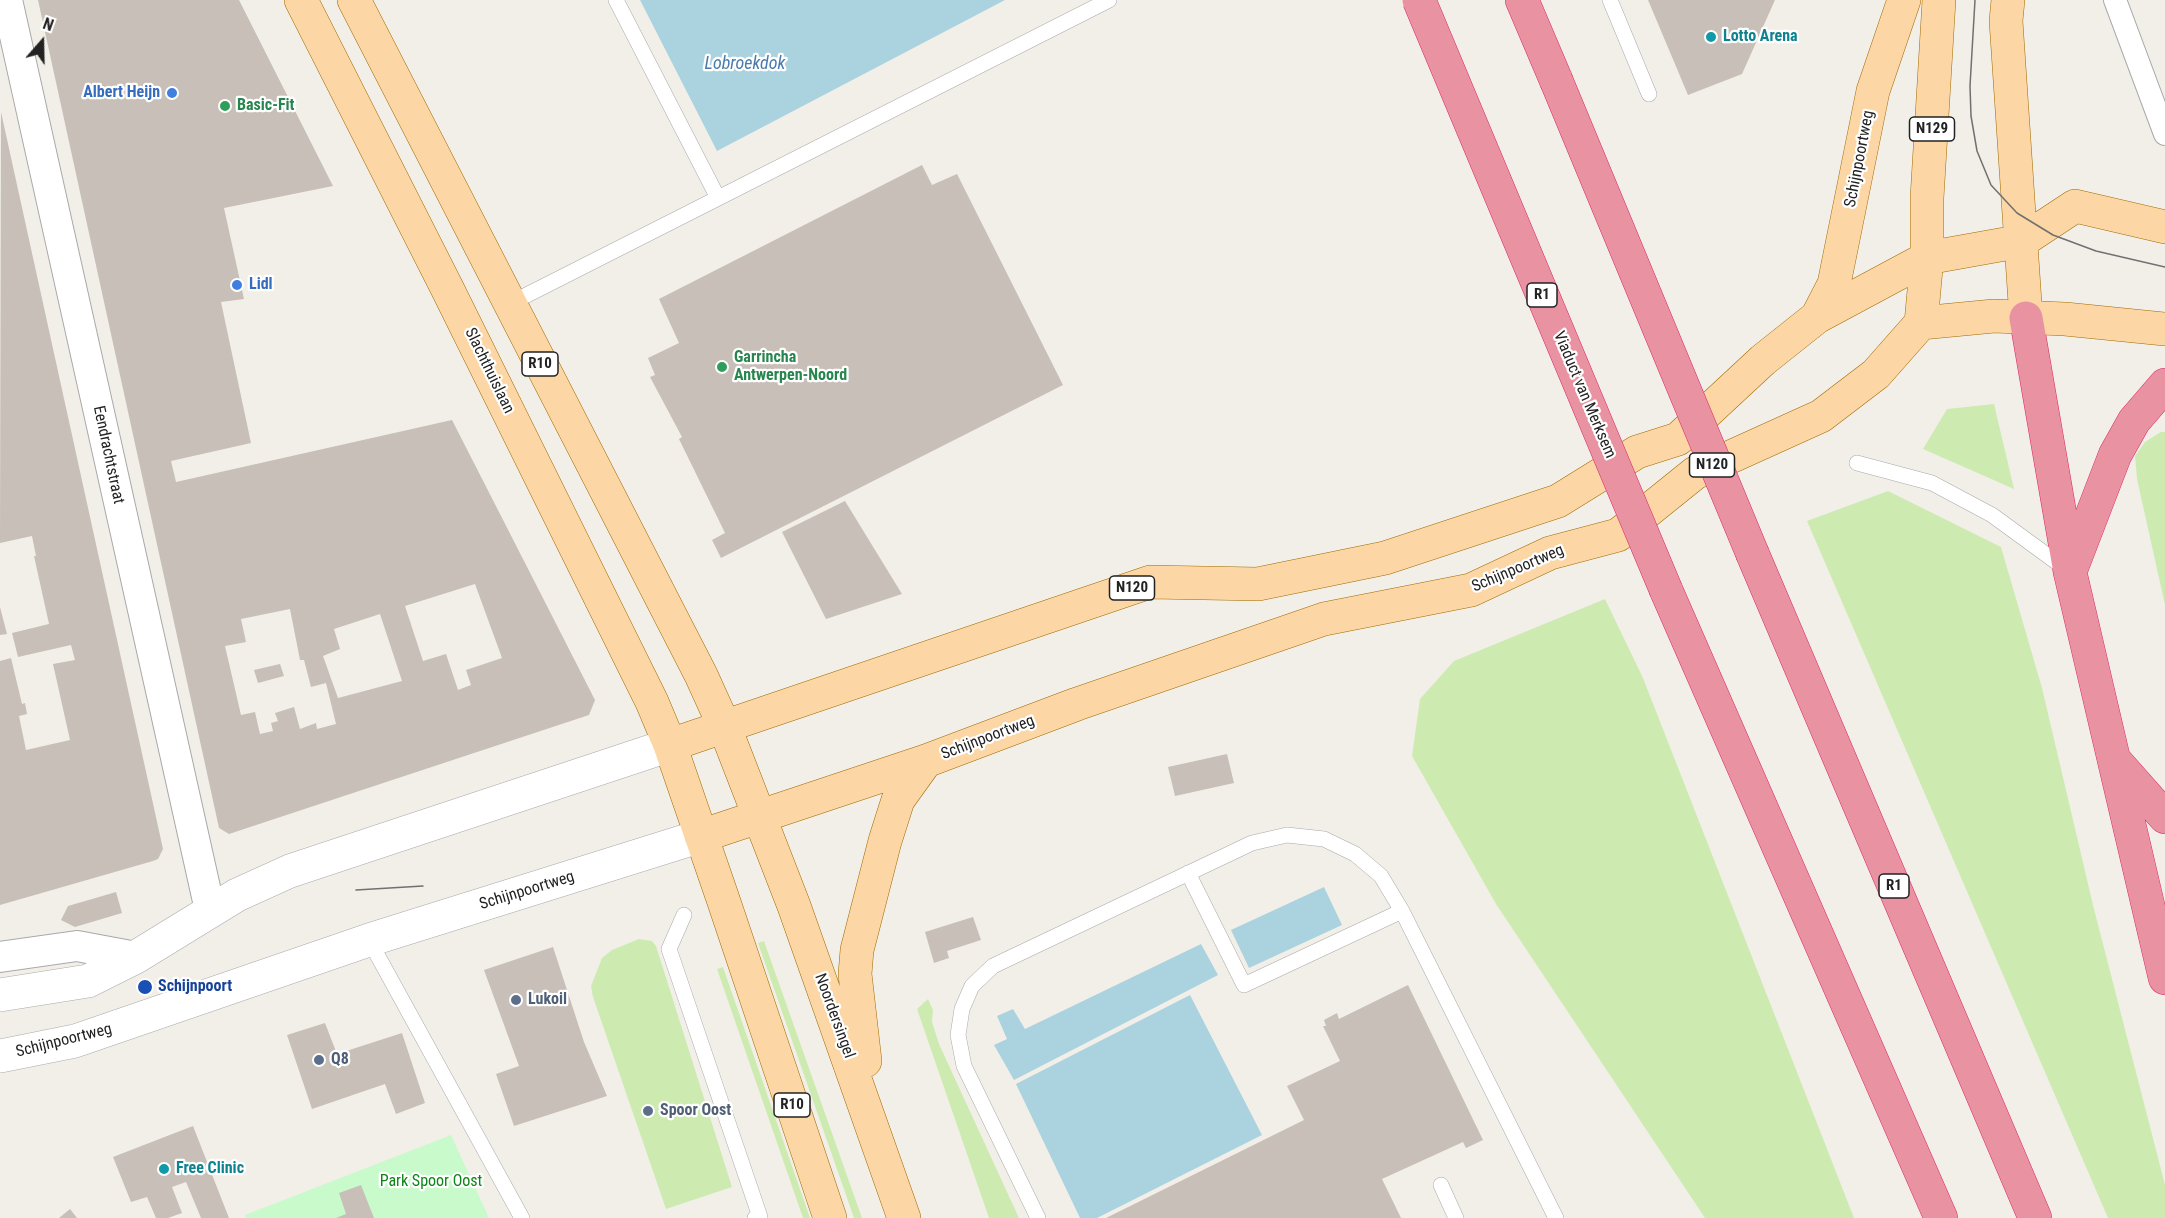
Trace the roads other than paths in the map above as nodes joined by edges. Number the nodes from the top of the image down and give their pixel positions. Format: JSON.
{"nodes":[{"id":1,"x":7,"y":0,"type":"edge"},
{"id":2,"x":301,"y":0,"type":"edge"},
{"id":3,"x":354,"y":0,"type":"edge"},
{"id":4,"x":616,"y":0,"type":"edge"},
{"id":5,"x":1109,"y":0,"type":"edge"},
{"id":6,"x":1419,"y":0,"type":"edge"},
{"id":7,"x":1522,"y":0,"type":"edge"},
{"id":8,"x":1610,"y":0,"type":"edge"},
{"id":9,"x":1904,"y":0,"type":"edge"},
{"id":10,"x":1940,"y":0,"type":"edge"},
{"id":11,"x":2008,"y":0,"type":"edge"},
{"id":12,"x":2110,"y":8,"type":"edge"},
{"id":13,"x":1648,"y":94,"type":"dead end"},
{"id":14,"x":2165,"y":134,"type":"edge"},
{"id":15,"x":718,"y":198,"type":"junction"},
{"id":16,"x":2165,"y":227,"type":"edge"},
{"id":17,"x":2022,"y":241,"type":"junction"},
{"id":18,"x":1927,"y":258,"type":"junction"},
{"id":19,"x":509,"y":304,"type":"junction"},
{"id":20,"x":1817,"y":317,"type":"junction"},
{"id":21,"x":2026,"y":318,"type":"junction"},
{"id":22,"x":1921,"y":323,"type":"junction"},
{"id":23,"x":2165,"y":329,"type":"edge"},
{"id":24,"x":2165,"y":386,"type":"edge"},
{"id":25,"x":1857,"y":463,"type":"dead end"},
{"id":26,"x":2070,"y":572,"type":"junction"},
{"id":27,"x":725,"y":728,"type":"junction"},
{"id":28,"x":670,"y":745,"type":"junction"},
{"id":29,"x":2114,"y":760,"type":"junction"},
{"id":30,"x":926,"y":761,"type":"junction"},
{"id":31,"x":760,"y":816,"type":"junction"},
{"id":32,"x":2165,"y":817,"type":"edge"},
{"id":33,"x":701,"y":836,"type":"junction"},
{"id":34,"x":1188,"y":873,"type":"junction"},
{"id":35,"x":210,"y":910,"type":"junction"},
{"id":36,"x":1402,"y":911,"type":"junction"},
{"id":37,"x":684,"y":915,"type":"dead end"},
{"id":38,"x":369,"y":940,"type":"junction"},
{"id":39,"x":0,"y":957,"type":"edge"},
{"id":40,"x":136,"y":957,"type":"junction"},
{"id":41,"x":2165,"y":978,"type":"edge"},
{"id":42,"x":0,"y":995,"type":"edge"},
{"id":43,"x":0,"y":1056,"type":"edge"},
{"id":44,"x":872,"y":1122,"type":"junction"},
{"id":45,"x":1441,"y":1185,"type":"dead end"},
{"id":46,"x":522,"y":1218,"type":"edge"},
{"id":47,"x":755,"y":1218,"type":"edge"},
{"id":48,"x":830,"y":1218,"type":"edge"},
{"id":49,"x":904,"y":1218,"type":"edge"},
{"id":50,"x":1038,"y":1218,"type":"edge"},
{"id":51,"x":1456,"y":1218,"type":"edge"},
{"id":52,"x":1556,"y":1218,"type":"edge"},
{"id":53,"x":1941,"y":1218,"type":"edge"},
{"id":54,"x":2035,"y":1218,"type":"edge"}],
"edges":[{"from":1,"to":35,"type":"street","name":"Eendrachtstraat"},
{"from":2,"to":28,"type":"main road","name":"Slachthuislaan","number":"R10"},
{"from":3,"to":19,"type":"main road","number":"R10"},
{"from":4,"to":15,"type":"lane"},
{"from":5,"to":15,"type":"lane"},
{"from":6,"to":53,"type":"highway","name":"Viaduct van Merksem","number":"R1","bridge":true},
{"from":7,"to":54,"type":"highway","number":"R1","bridge":true},
{"from":8,"to":13,"type":"lane"},
{"from":9,"to":20,"type":"main road","name":"Schijnpoortweg"},
{"from":10,"to":18,"type":"main road","number":"N129"},
{"from":11,"to":17,"type":"main road"},
{"from":12,"to":14,"type":"street"},
{"from":15,"to":19,"type":"lane"},
{"from":16,"to":17,"type":"main road","number":"N120"},
{"from":17,"to":18,"type":"main road","name":"Schijnpoortweg","number":"N120"},
{"from":17,"to":21,"type":"main road"},
{"from":18,"to":20,"type":"main road","name":"Schijnpoortweg","number":"N120"},
{"from":18,"to":22,"type":"main road"},
{"from":19,"to":27,"type":"main road","number":"R10"},
{"from":20,"to":27,"type":"main road","name":"Schijnpoortweg","number":"N120"},
{"from":21,"to":22,"type":"main road"},
{"from":21,"to":23,"type":"main road"},
{"from":21,"to":26,"type":"highway"},
{"from":22,"to":30,"type":"main road","name":"Schijnpoortweg","number":"N120"},
{"from":24,"to":26,"type":"highway"},
{"from":25,"to":26,"type":"lane"},
{"from":26,"to":29,"type":"highway"},
{"from":27,"to":28,"type":"main road","name":"Schijnpoortweg"},
{"from":27,"to":31,"type":"main road","number":"R10"},
{"from":28,"to":33,"type":"main road","number":"R10"},
{"from":28,"to":35,"type":"street","name":"Schijnpoortweg"},
{"from":29,"to":32,"type":"highway"},
{"from":29,"to":41,"type":"highway"},
{"from":30,"to":31,"type":"main road","name":"Schijnpoortweg","number":"N120"},
{"from":30,"to":44,"type":"main road"},
{"from":31,"to":33,"type":"main road","name":"Schijnpoortweg"},
{"from":31,"to":44,"type":"main road","name":"Noordersingel","number":"R10"},
{"from":33,"to":38,"type":"street","name":"Schijnpoortweg"},
{"from":33,"to":48,"type":"main road","number":"R10"},
{"from":34,"to":36,"type":"lane"},
{"from":34,"to":36,"type":"lane"},
{"from":34,"to":50,"type":"lane"},
{"from":35,"to":40,"type":"street","name":"Schijnpoortweg"},
{"from":36,"to":52,"type":"lane"},
{"from":37,"to":47,"type":"lane"},
{"from":38,"to":43,"type":"street","name":"Schijnpoortweg"},
{"from":38,"to":46,"type":"lane"},
{"from":39,"to":40,"type":"street"},
{"from":40,"to":42,"type":"street","name":"Schijnpoortweg"},
{"from":44,"to":49,"type":"main road","name":"Noordersingel","number":"R10"},
{"from":45,"to":51,"type":"lane"}]}
